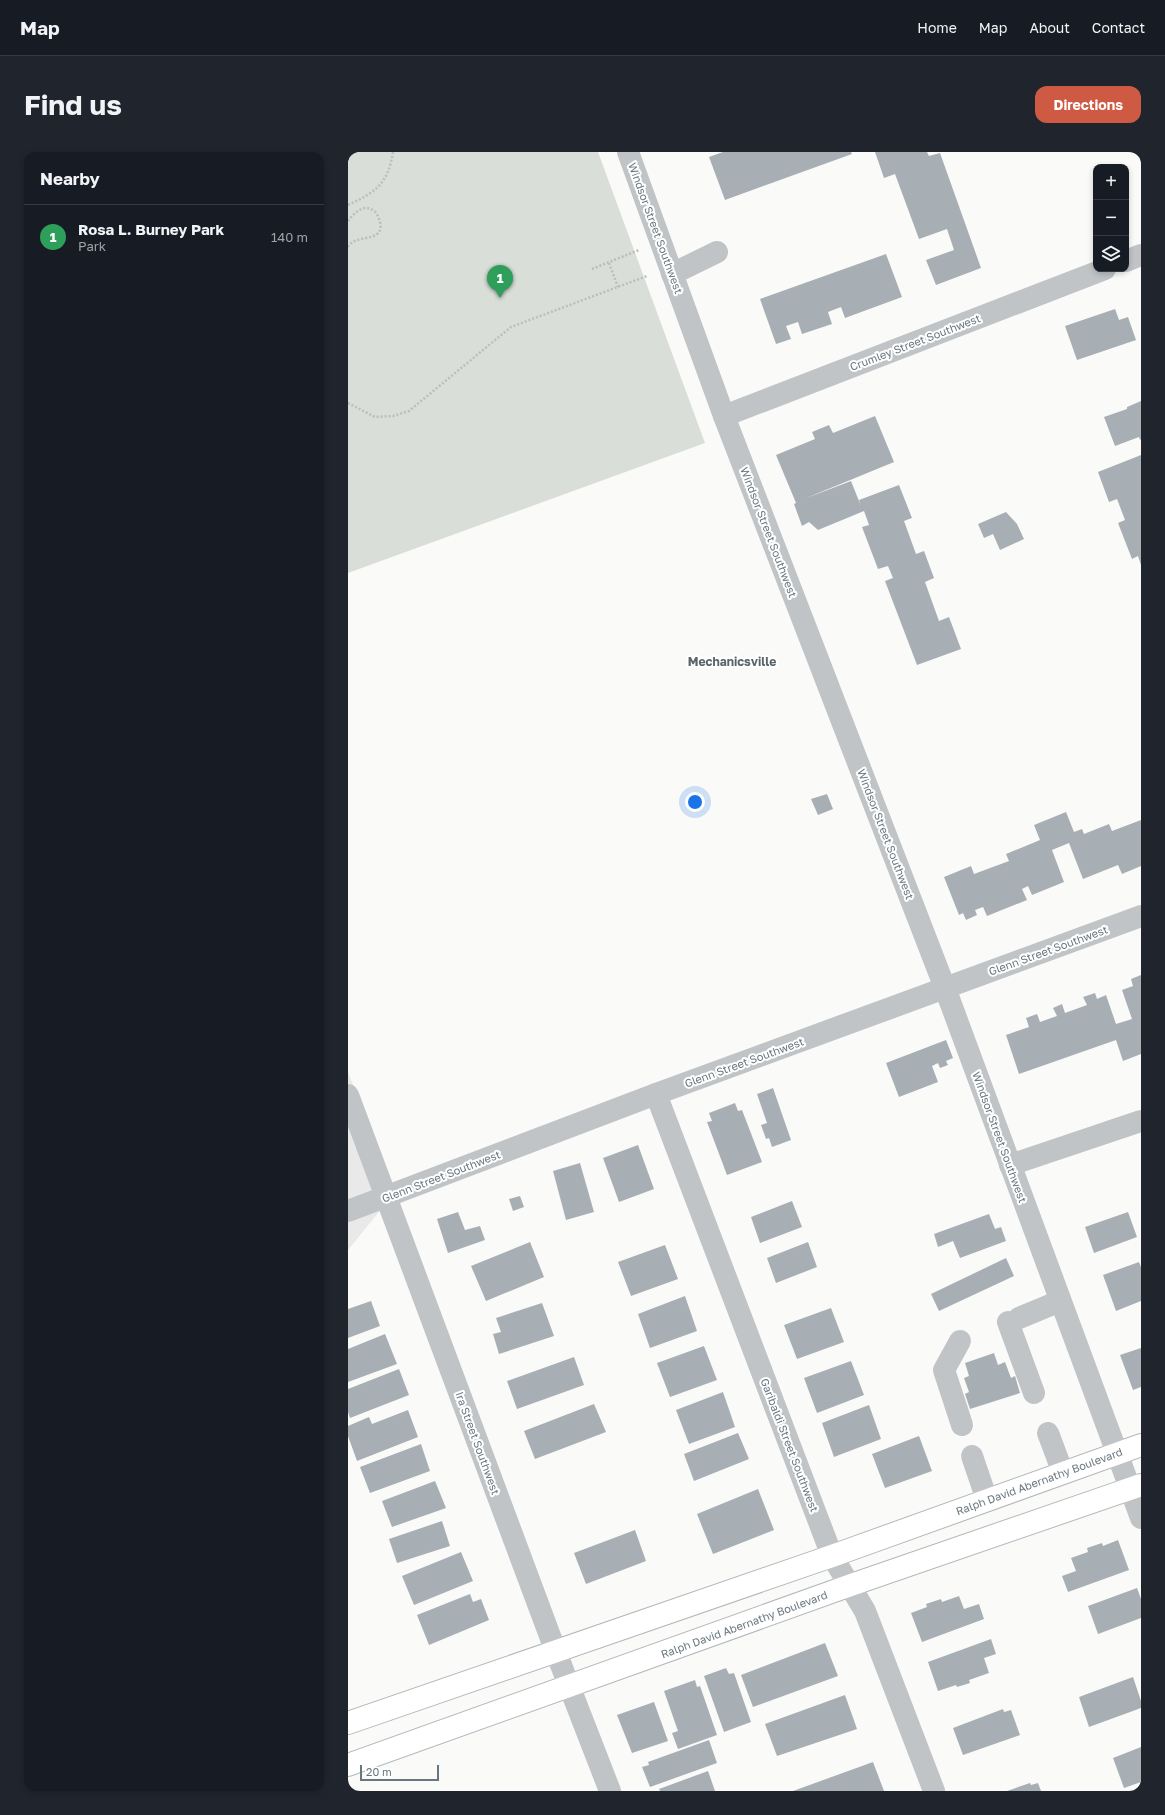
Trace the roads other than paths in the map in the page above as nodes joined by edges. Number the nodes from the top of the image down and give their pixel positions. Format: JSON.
{"nodes":[{"id":1,"x":628,"y":152,"type":"edge"},
{"id":2,"x":717,"y":252,"type":"dead end"},
{"id":3,"x":1141,"y":255,"type":"edge"},
{"id":4,"x":1129,"y":260,"type":"edge"},
{"id":5,"x":1097,"y":272,"type":"edge"},
{"id":6,"x":672,"y":274,"type":"junction"},
{"id":7,"x":724,"y":416,"type":"junction"},
{"id":8,"x":1141,"y":916,"type":"edge"},
{"id":9,"x":945,"y":988,"type":"junction"},
{"id":10,"x":656,"y":1094,"type":"junction"},
{"id":11,"x":348,"y":1095,"type":"edge"},
{"id":12,"x":1141,"y":1121,"type":"edge"},
{"id":13,"x":1010,"y":1165,"type":"junction"},
{"id":14,"x":386,"y":1196,"type":"junction"},
{"id":15,"x":348,"y":1211,"type":"edge"},
{"id":16,"x":1060,"y":1301,"type":"junction"},
{"id":17,"x":960,"y":1341,"type":"dead end"},
{"id":18,"x":1034,"y":1393,"type":"dead end"},
{"id":19,"x":962,"y":1425,"type":"dead end"},
{"id":20,"x":1048,"y":1433,"type":"dead end"},
{"id":21,"x":1141,"y":1445,"type":"edge"},
{"id":22,"x":1116,"y":1454,"type":"junction"},
{"id":23,"x":972,"y":1456,"type":"dead end"},
{"id":24,"x":1063,"y":1473,"type":"junction"},
{"id":25,"x":1136,"y":1487,"type":"edge"},
{"id":26,"x":987,"y":1500,"type":"junction"},
{"id":27,"x":1141,"y":1518,"type":"edge"},
{"id":28,"x":832,"y":1556,"type":"junction"},
{"id":29,"x":850,"y":1585,"type":"junction"},
{"id":30,"x":556,"y":1652,"type":"junction"},
{"id":31,"x":569,"y":1687,"type":"junction"},
{"id":32,"x":348,"y":1723,"type":"edge"},
{"id":33,"x":348,"y":1765,"type":"edge"},
{"id":34,"x":610,"y":1791,"type":"edge"},
{"id":35,"x":934,"y":1791,"type":"edge"}],
"edges":[{"from":1,"to":6,"type":"street","name":"Windsor Street Southwest"},
{"from":2,"to":6,"type":"street"},
{"from":3,"to":4,"type":"street"},
{"from":5,"to":7,"type":"street","name":"Crumley Street Southwest"},
{"from":6,"to":7,"type":"street","name":"Windsor Street Southwest"},
{"from":7,"to":9,"type":"street","name":"Windsor Street Southwest"},
{"from":8,"to":9,"type":"street","name":"Glenn Street Southwest"},
{"from":9,"to":10,"type":"street","name":"Glenn Street Southwest"},
{"from":9,"to":13,"type":"street","name":"Windsor Street Southwest"},
{"from":10,"to":14,"type":"street","name":"Glenn Street Southwest"},
{"from":10,"to":28,"type":"street","name":"Garibaldi Street Southwest"},
{"from":11,"to":14,"type":"street","name":"Ira Street Southwest"},
{"from":12,"to":13,"type":"street"},
{"from":13,"to":16,"type":"street","name":"Windsor Street Southwest"},
{"from":14,"to":15,"type":"street","name":"Glenn Street Southwest"},
{"from":14,"to":30,"type":"street","name":"Ira Street Southwest"},
{"from":16,"to":18,"type":"street"},
{"from":16,"to":22,"type":"street","name":"Windsor Street Southwest"},
{"from":17,"to":19,"type":"street"},
{"from":20,"to":24,"type":"street"},
{"from":21,"to":22,"type":"main road","name":"Ralph David Abernathy Boulevard"},
{"from":22,"to":24,"type":"main road","name":"Ralph David Abernathy Boulevard"},
{"from":22,"to":25,"type":"street","name":"Windsor Street Southwest"},
{"from":23,"to":26,"type":"street"},
{"from":24,"to":26,"type":"main road","name":"Ralph David Abernathy Boulevard"},
{"from":25,"to":27,"type":"street","name":"Windsor Street Southwest"},
{"from":25,"to":29,"type":"main road","name":"Ralph David Abernathy Boulevard"},
{"from":26,"to":28,"type":"main road","name":"Ralph David Abernathy Boulevard"},
{"from":28,"to":29,"type":"street","name":"Garibaldi Street Southwest"},
{"from":28,"to":30,"type":"main road","name":"Ralph David Abernathy Boulevard"},
{"from":29,"to":31,"type":"main road","name":"Ralph David Abernathy Boulevard"},
{"from":29,"to":35,"type":"street","name":"Garibaldi Street Southwest"},
{"from":30,"to":31,"type":"street","name":"Ira Street Southwest"},
{"from":30,"to":32,"type":"main road","name":"Ralph David Abernathy Boulevard"},
{"from":31,"to":33,"type":"main road","name":"Ralph David Abernathy Boulevard"},
{"from":31,"to":34,"type":"street","name":"Ira Street Southwest"}]}
